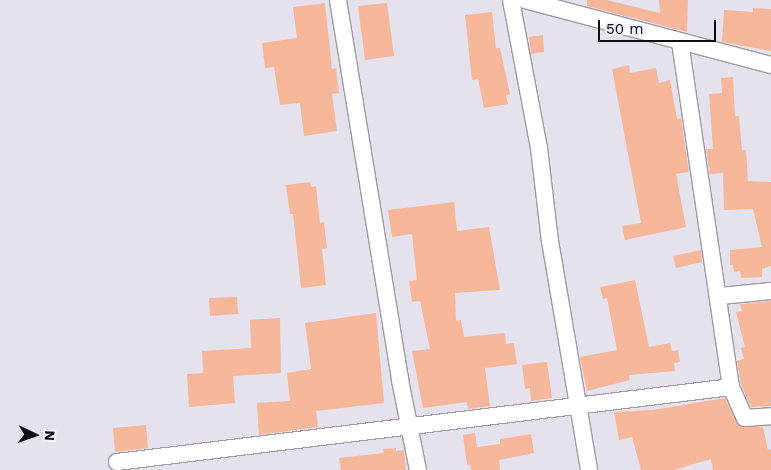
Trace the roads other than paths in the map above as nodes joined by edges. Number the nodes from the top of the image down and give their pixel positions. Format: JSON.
{"nodes":[{"id":1,"x":338,"y":0,"type":"edge"},
{"id":2,"x":511,"y":0,"type":"edge"},
{"id":3,"x":525,"y":0,"type":"edge"},
{"id":4,"x":552,"y":4,"type":"edge"},
{"id":5,"x":680,"y":42,"type":"junction"},
{"id":6,"x":771,"y":65,"type":"edge"},
{"id":7,"x":771,"y":291,"type":"edge"},
{"id":8,"x":720,"y":296,"type":"junction"},
{"id":9,"x":732,"y":386,"type":"junction"},
{"id":10,"x":578,"y":405,"type":"junction"},
{"id":11,"x":771,"y":416,"type":"edge"},
{"id":12,"x":409,"y":428,"type":"junction"},
{"id":13,"x":117,"y":462,"type":"dead end"},
{"id":14,"x":418,"y":470,"type":"edge"},
{"id":15,"x":589,"y":470,"type":"edge"}],
"edges":[{"from":1,"to":12,"type":"street"},
{"from":2,"to":10,"type":"street"},
{"from":3,"to":4,"type":"street"},
{"from":4,"to":5,"type":"street"},
{"from":5,"to":6,"type":"street"},
{"from":5,"to":8,"type":"street"},
{"from":7,"to":8,"type":"street"},
{"from":8,"to":9,"type":"street"},
{"from":9,"to":10,"type":"street"},
{"from":9,"to":11,"type":"street"},
{"from":10,"to":12,"type":"street"},
{"from":10,"to":15,"type":"street"},
{"from":12,"to":13,"type":"street"},
{"from":12,"to":14,"type":"street"}]}
